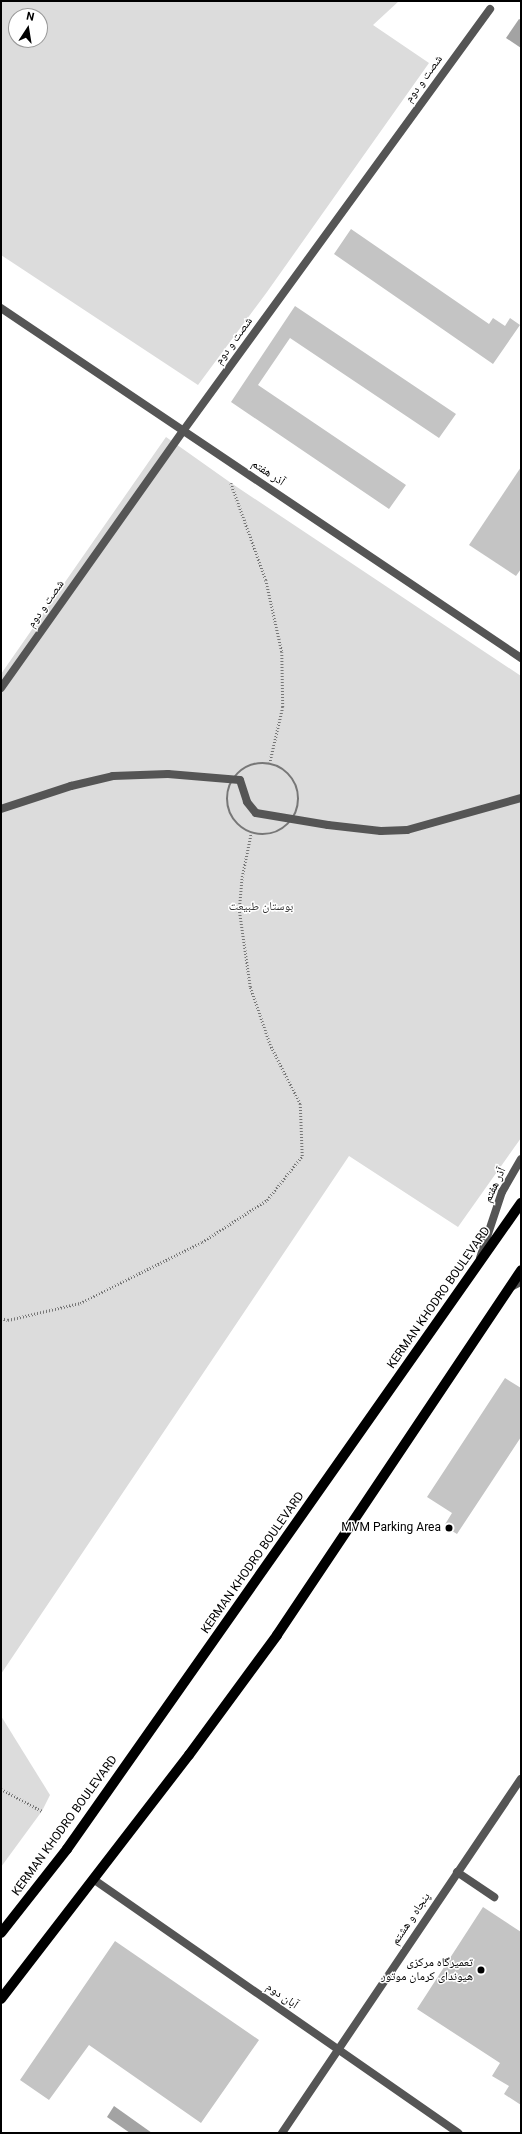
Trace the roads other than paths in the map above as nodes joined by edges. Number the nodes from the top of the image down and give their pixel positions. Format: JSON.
{"nodes":[{"id":1,"x":490,"y":9,"type":"dead end"},
{"id":2,"x":1,"y":308,"type":"edge"},
{"id":3,"x":183,"y":431,"type":"junction"},
{"id":4,"x":521,"y":658,"type":"edge"},
{"id":5,"x":1,"y":688,"type":"edge"},
{"id":6,"x":521,"y":798,"type":"edge"},
{"id":7,"x":1,"y":809,"type":"edge"},
{"id":8,"x":521,"y":1160,"type":"edge"},
{"id":9,"x":521,"y":1203,"type":"edge"},
{"id":10,"x":477,"y":1267,"type":"junction"},
{"id":11,"x":521,"y":1270,"type":"edge"},
{"id":12,"x":521,"y":1282,"type":"edge"},
{"id":13,"x":507,"y":1290,"type":"junction"},
{"id":14,"x":521,"y":1779,"type":"edge"},
{"id":15,"x":457,"y":1872,"type":"junction"},
{"id":16,"x":93,"y":1879,"type":"junction"},
{"id":17,"x":494,"y":1897,"type":"dead end"},
{"id":18,"x":1,"y":1933,"type":"edge"},
{"id":19,"x":1,"y":1999,"type":"edge"},
{"id":20,"x":338,"y":2050,"type":"junction"},
{"id":21,"x":282,"y":2133,"type":"edge"},
{"id":22,"x":458,"y":2133,"type":"edge"}],
"edges":[{"from":1,"to":3,"type":"street","name":"شصت و دوم"},
{"from":2,"to":3,"type":"street","name":"آذر هفتم"},
{"from":3,"to":4,"type":"street","name":"آذر هفتم"},
{"from":3,"to":5,"type":"street","name":"شصت و دوم"},
{"from":6,"to":7,"type":"street"},
{"from":8,"to":10,"type":"street","name":"آذر هفتم"},
{"from":9,"to":10,"type":"main road","name":"KERMAN KHODRO BOULEVARD"},
{"from":10,"to":18,"type":"main road","name":"KERMAN KHODRO BOULEVARD"},
{"from":11,"to":13,"type":"main road"},
{"from":12,"to":13,"type":"street"},
{"from":13,"to":16,"type":"main road"},
{"from":14,"to":15,"type":"street","name":"پنجاه و هشتم"},
{"from":15,"to":17,"type":"street"},
{"from":15,"to":20,"type":"street","name":"پنجاه و هشتم"},
{"from":16,"to":19,"type":"main road"},
{"from":16,"to":20,"type":"street","name":"آبان دوم"},
{"from":20,"to":21,"type":"street","name":"پنجاه و هشتم"},
{"from":20,"to":22,"type":"street","name":"آبان دوم"}]}
